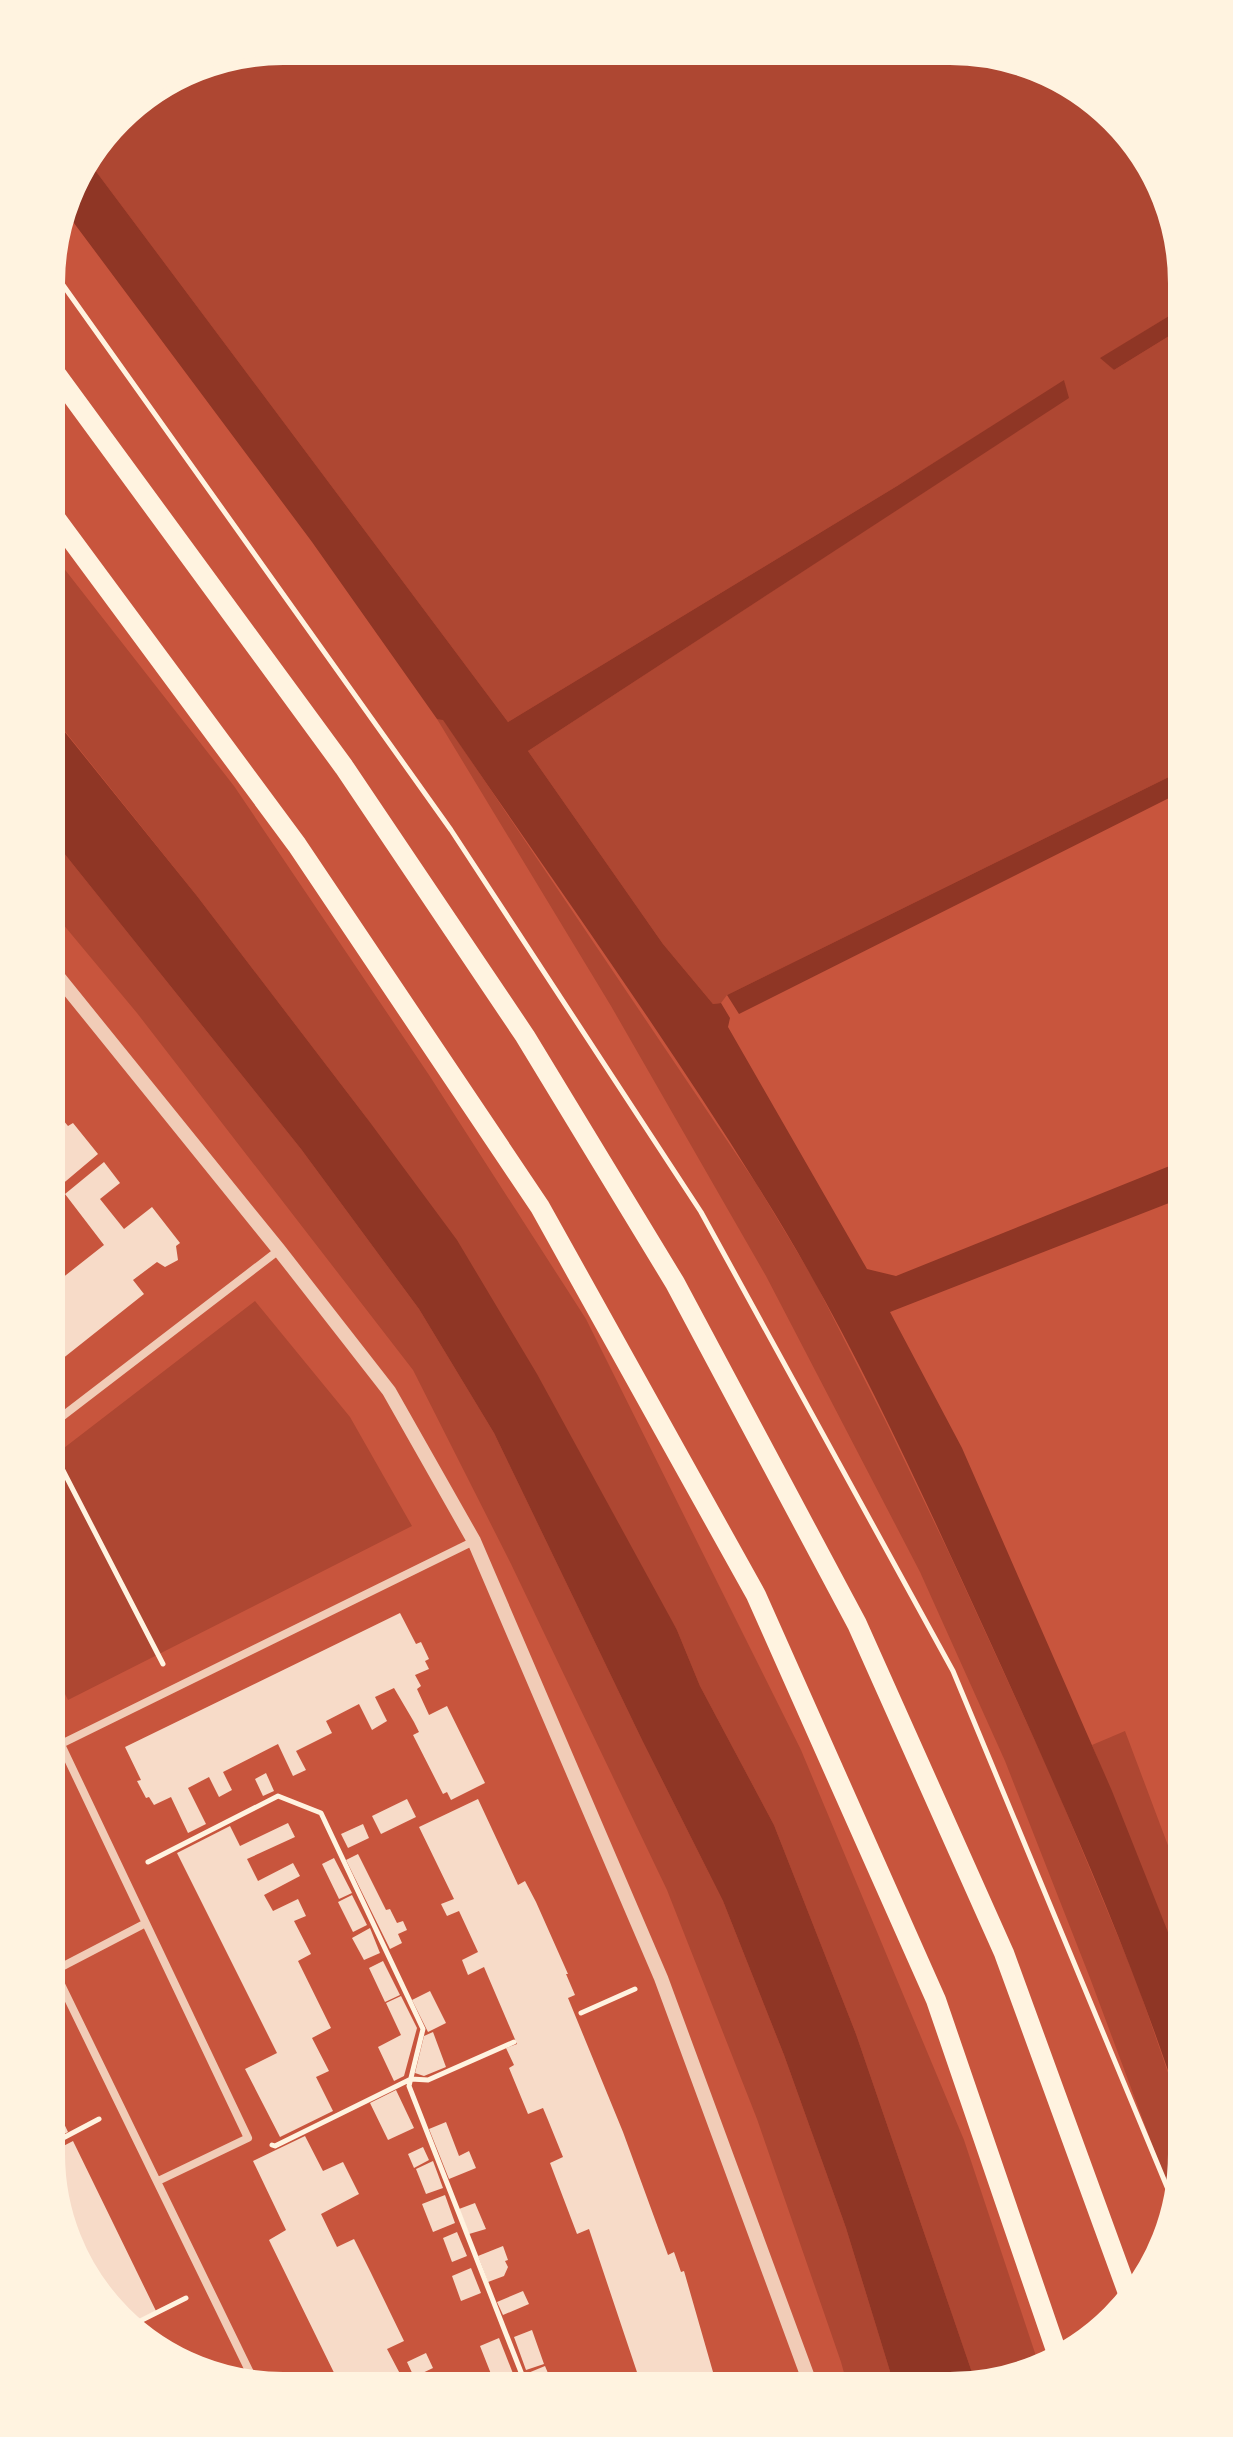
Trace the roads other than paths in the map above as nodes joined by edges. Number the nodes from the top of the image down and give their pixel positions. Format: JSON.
{"nodes":[{"id":1,"x":60,"y":379,"type":"edge"},
{"id":2,"x":60,"y":524,"type":"edge"},
{"id":3,"x":60,"y":979,"type":"edge"},
{"id":4,"x":279,"y":1250,"type":"junction"},
{"id":5,"x":60,"y":1418,"type":"edge"},
{"id":6,"x":474,"y":1541,"type":"junction"},
{"id":7,"x":61,"y":1744,"type":"joint"},
{"id":8,"x":144,"y":1924,"type":"junction"},
{"id":9,"x":60,"y":1967,"type":"edge"},
{"id":10,"x":60,"y":1991,"type":"edge"},
{"id":11,"x":158,"y":2181,"type":"junction"},
{"id":12,"x":1127,"y":2290,"type":"edge"},
{"id":13,"x":1056,"y":2350,"type":"edge"},
{"id":14,"x":251,"y":2374,"type":"edge"},
{"id":15,"x":808,"y":2377,"type":"edge"}],
"edges":[{"from":1,"to":12,"type":"main road"},
{"from":2,"to":13,"type":"main road"},
{"from":3,"to":4,"type":"street"},
{"from":4,"to":5,"type":"street"},
{"from":4,"to":6,"type":"street"},
{"from":6,"to":7,"type":"street"},
{"from":6,"to":15,"type":"street"},
{"from":7,"to":8,"type":"street"},
{"from":8,"to":9,"type":"street"},
{"from":8,"to":11,"type":"street"},
{"from":10,"to":11,"type":"street"},
{"from":11,"to":14,"type":"street"}]}
